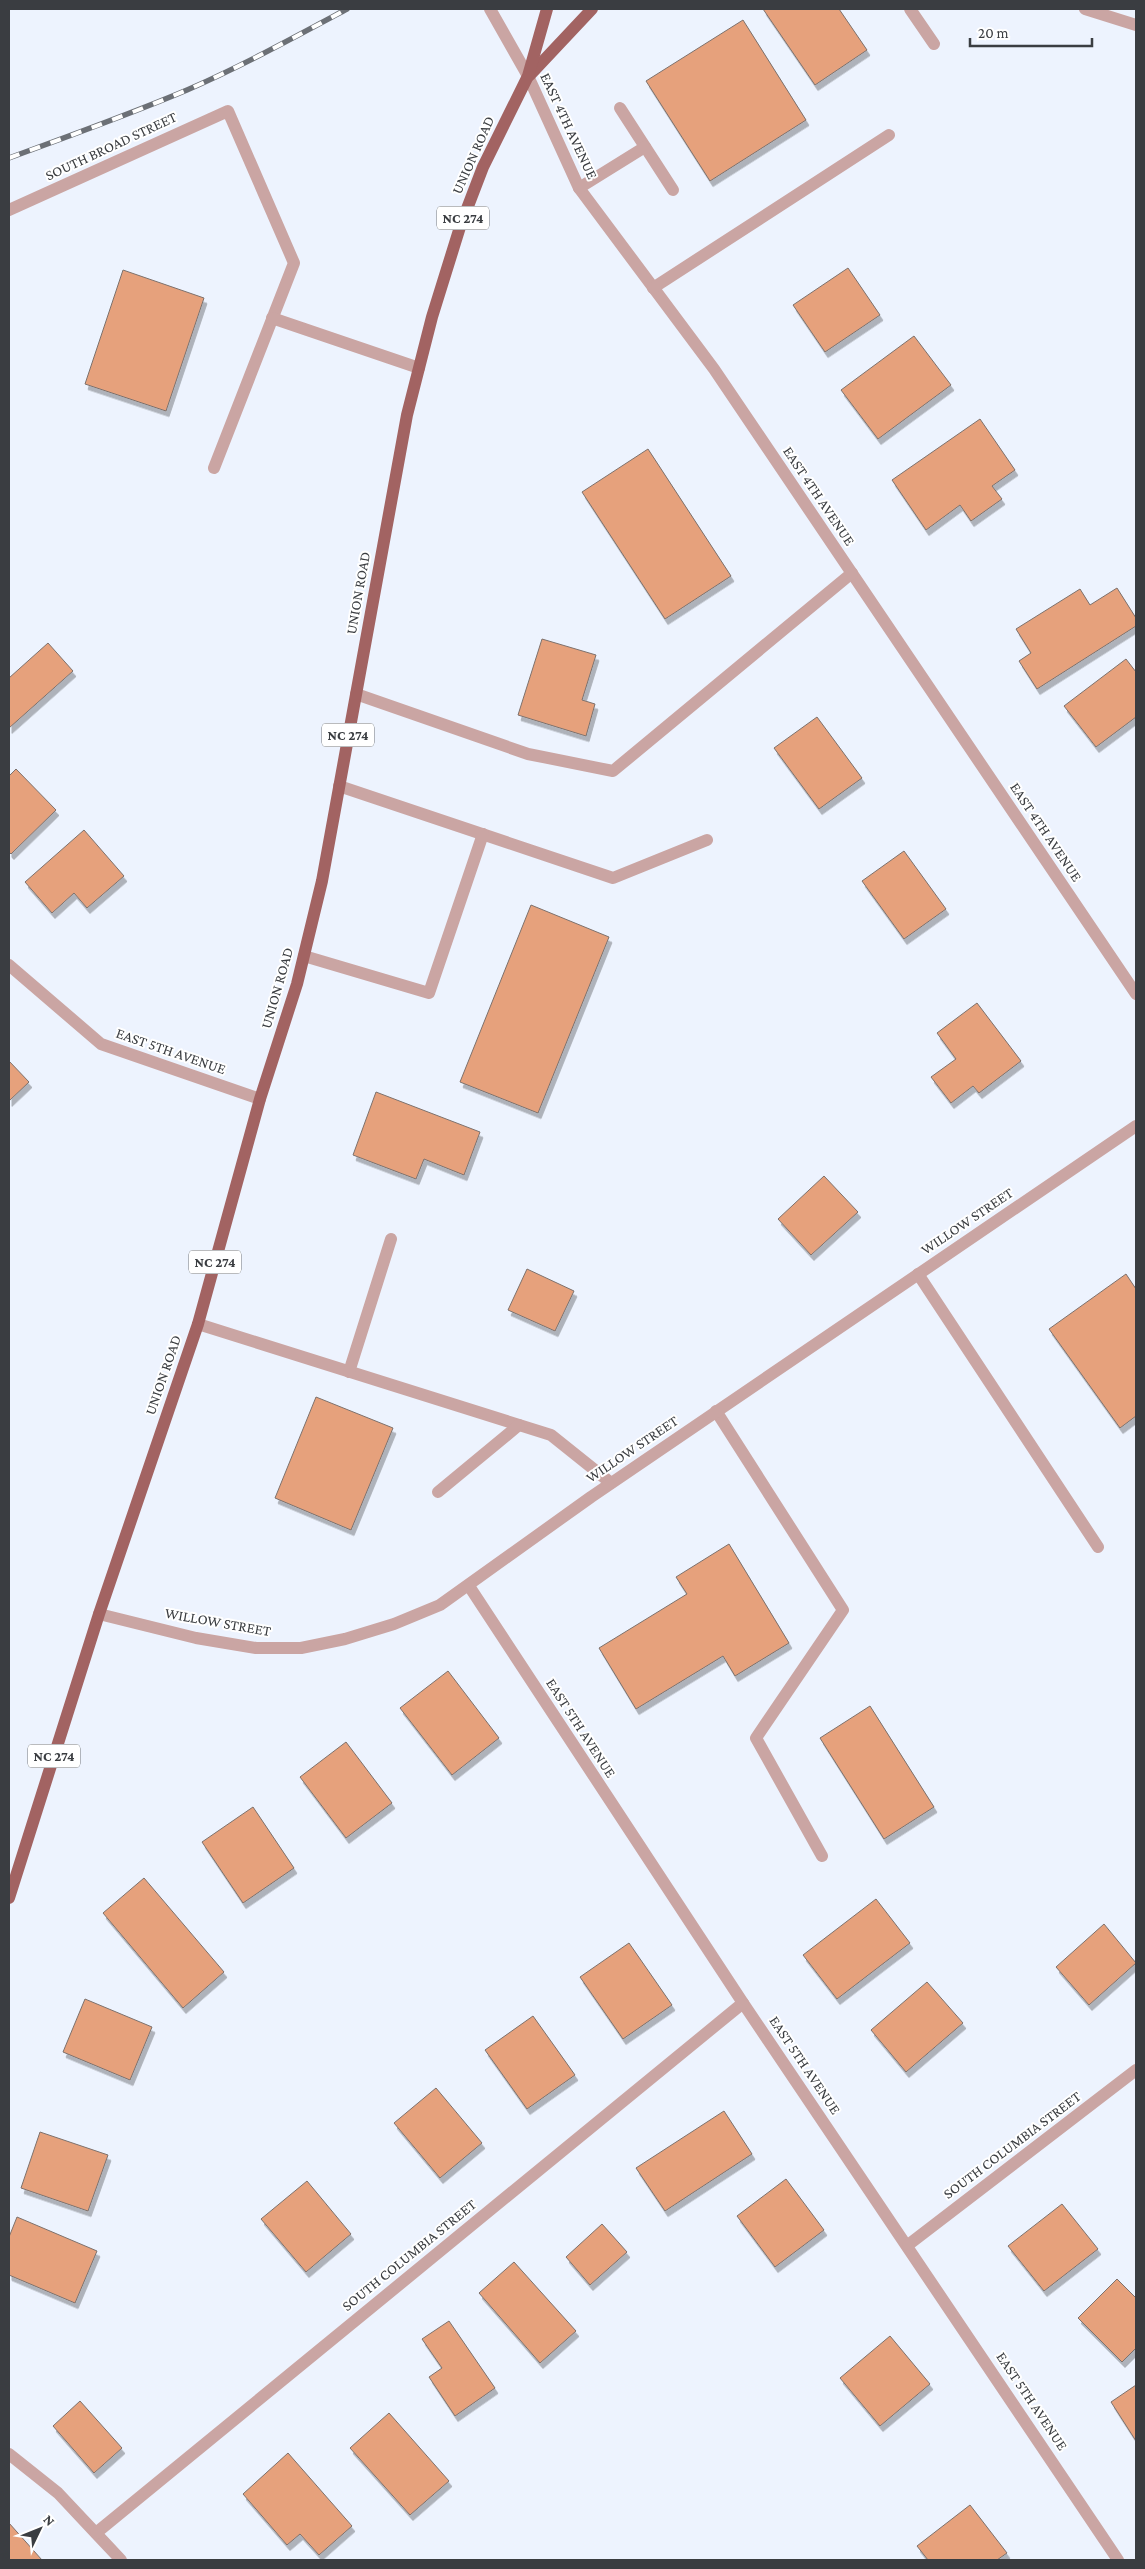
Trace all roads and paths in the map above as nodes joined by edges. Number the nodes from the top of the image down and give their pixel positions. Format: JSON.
{"nodes":[{"id":1,"x":490,"y":9,"type":"edge"},
{"id":2,"x":547,"y":9,"type":"edge"},
{"id":3,"x":592,"y":9,"type":"edge"},
{"id":4,"x":910,"y":9,"type":"edge"},
{"id":5,"x":1086,"y":9,"type":"edge"},
{"id":6,"x":1136,"y":24,"type":"edge"},
{"id":7,"x":934,"y":44,"type":"dead end"},
{"id":8,"x":528,"y":76,"type":"junction"},
{"id":9,"x":620,"y":108,"type":"dead end"},
{"id":10,"x":889,"y":135,"type":"dead end"},
{"id":11,"x":646,"y":147,"type":"junction"},
{"id":12,"x":579,"y":188,"type":"junction"},
{"id":13,"x":673,"y":190,"type":"dead end"},
{"id":14,"x":9,"y":210,"type":"edge"},
{"id":15,"x":654,"y":288,"type":"junction"},
{"id":16,"x":272,"y":318,"type":"junction"},
{"id":17,"x":419,"y":368,"type":"junction"},
{"id":18,"x":214,"y":468,"type":"dead end"},
{"id":19,"x":852,"y":573,"type":"junction"},
{"id":20,"x":356,"y":694,"type":"junction"},
{"id":21,"x":339,"y":786,"type":"junction"},
{"id":22,"x":482,"y":834,"type":"junction"},
{"id":23,"x":707,"y":840,"type":"dead end"},
{"id":24,"x":304,"y":956,"type":"junction"},
{"id":25,"x":9,"y":965,"type":"edge"},
{"id":26,"x":1136,"y":994,"type":"edge"},
{"id":27,"x":260,"y":1098,"type":"junction"},
{"id":28,"x":1136,"y":1126,"type":"edge"},
{"id":29,"x":391,"y":1239,"type":"dead end"},
{"id":30,"x":918,"y":1274,"type":"junction"},
{"id":31,"x":198,"y":1324,"type":"junction"},
{"id":32,"x":349,"y":1372,"type":"junction"},
{"id":33,"x":716,"y":1411,"type":"junction"},
{"id":34,"x":519,"y":1425,"type":"junction"},
{"id":35,"x":611,"y":1483,"type":"junction"},
{"id":36,"x":438,"y":1492,"type":"dead end"},
{"id":37,"x":1098,"y":1547,"type":"dead end"},
{"id":38,"x":469,"y":1586,"type":"junction"},
{"id":39,"x":99,"y":1614,"type":"junction"},
{"id":40,"x":822,"y":1856,"type":"dead end"},
{"id":41,"x":9,"y":1898,"type":"edge"},
{"id":42,"x":743,"y":2003,"type":"junction"},
{"id":43,"x":1136,"y":2070,"type":"edge"},
{"id":44,"x":908,"y":2245,"type":"junction"},
{"id":45,"x":9,"y":2454,"type":"edge"},
{"id":46,"x":96,"y":2533,"type":"junction"},
{"id":47,"x":121,"y":2560,"type":"edge"},
{"id":48,"x":1118,"y":2560,"type":"edge"}],
"edges":[{"from":1,"to":8,"type":"street","name":"EAST 4TH AVENUE"},
{"from":2,"to":8,"type":"main road","number":"NC 274"},
{"from":3,"to":8,"type":"main road","number":"NC 274"},
{"from":4,"to":7,"type":"street"},
{"from":5,"to":6,"type":"street"},
{"from":8,"to":12,"type":"street","name":"EAST 4TH AVENUE"},
{"from":8,"to":17,"type":"main road","name":"UNION ROAD","number":"NC 274"},
{"from":9,"to":11,"type":"street"},
{"from":10,"to":15,"type":"street"},
{"from":11,"to":12,"type":"street"},
{"from":11,"to":13,"type":"street"},
{"from":12,"to":15,"type":"street","name":"EAST 4TH AVENUE"},
{"from":14,"to":16,"type":"street","name":"SOUTH BROAD STREET"},
{"from":15,"to":19,"type":"street","name":"EAST 4TH AVENUE"},
{"from":16,"to":17,"type":"street"},
{"from":16,"to":18,"type":"street"},
{"from":17,"to":20,"type":"main road","name":"UNION ROAD","number":"NC 274"},
{"from":19,"to":20,"type":"street"},
{"from":19,"to":26,"type":"street","name":"EAST 4TH AVENUE"},
{"from":20,"to":21,"type":"main road","name":"UNION ROAD","number":"NC 274"},
{"from":21,"to":22,"type":"street"},
{"from":21,"to":24,"type":"main road","name":"UNION ROAD","number":"NC 274"},
{"from":22,"to":23,"type":"street"},
{"from":22,"to":24,"type":"street"},
{"from":24,"to":27,"type":"main road","name":"UNION ROAD","number":"NC 274"},
{"from":25,"to":27,"type":"street","name":"EAST 5TH AVENUE"},
{"from":27,"to":31,"type":"main road","name":"UNION ROAD","number":"NC 274"},
{"from":28,"to":30,"type":"street","name":"WILLOW STREET"},
{"from":29,"to":32,"type":"street"},
{"from":30,"to":33,"type":"street","name":"WILLOW STREET"},
{"from":30,"to":37,"type":"street"},
{"from":31,"to":32,"type":"street"},
{"from":31,"to":39,"type":"main road","name":"UNION ROAD","number":"NC 274"},
{"from":32,"to":34,"type":"street"},
{"from":33,"to":35,"type":"street","name":"WILLOW STREET"},
{"from":33,"to":40,"type":"street"},
{"from":34,"to":35,"type":"street"},
{"from":34,"to":36,"type":"street"},
{"from":35,"to":38,"type":"street","name":"WILLOW STREET"},
{"from":38,"to":39,"type":"street","name":"WILLOW STREET"},
{"from":38,"to":42,"type":"street","name":"EAST 5TH AVENUE"},
{"from":39,"to":41,"type":"main road","name":"UNION ROAD","number":"NC 274"},
{"from":42,"to":44,"type":"street","name":"EAST 5TH AVENUE"},
{"from":42,"to":46,"type":"street","name":"SOUTH COLUMBIA STREET"},
{"from":43,"to":44,"type":"street","name":"SOUTH COLUMBIA STREET"},
{"from":44,"to":48,"type":"street","name":"EAST 5TH AVENUE"},
{"from":45,"to":46,"type":"street"},
{"from":46,"to":47,"type":"street"}]}
